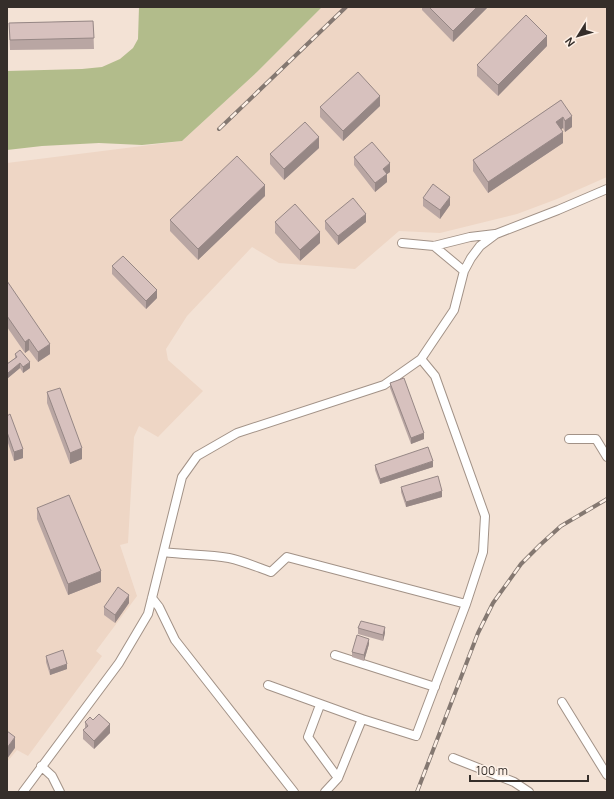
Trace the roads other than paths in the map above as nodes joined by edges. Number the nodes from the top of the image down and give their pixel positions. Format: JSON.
{"nodes":[{"id":1,"x":607,"y":189,"type":"edge"},
{"id":2,"x":496,"y":234,"type":"junction"},
{"id":3,"x":402,"y":243,"type":"dead end"},
{"id":4,"x":434,"y":246,"type":"junction"},
{"id":5,"x":464,"y":271,"type":"junction"},
{"id":6,"x":421,"y":359,"type":"junction"},
{"id":7,"x":569,"y":439,"type":"dead end"},
{"id":8,"x":607,"y":457,"type":"edge"},
{"id":9,"x":164,"y":552,"type":"junction"},
{"id":10,"x":152,"y":598,"type":"junction"},
{"id":11,"x":466,"y":604,"type":"junction"},
{"id":12,"x":334,"y":655,"type":"dead end"},
{"id":13,"x":268,"y":685,"type":"dead end"},
{"id":14,"x":435,"y":687,"type":"junction"},
{"id":15,"x":562,"y":702,"type":"dead end"},
{"id":16,"x":320,"y":705,"type":"junction"},
{"id":17,"x":362,"y":719,"type":"junction"},
{"id":18,"x":453,"y":758,"type":"dead end"},
{"id":19,"x":41,"y":766,"type":"junction"},
{"id":20,"x":607,"y":775,"type":"edge"},
{"id":21,"x":338,"y":778,"type":"junction"},
{"id":22,"x":23,"y":792,"type":"edge"},
{"id":23,"x":60,"y":792,"type":"edge"},
{"id":24,"x":294,"y":792,"type":"edge"},
{"id":25,"x":325,"y":792,"type":"edge"},
{"id":26,"x":529,"y":792,"type":"edge"}],
"edges":[{"from":1,"to":2,"type":"street"},
{"from":2,"to":4,"type":"street"},
{"from":2,"to":5,"type":"street"},
{"from":3,"to":4,"type":"street"},
{"from":4,"to":5,"type":"street"},
{"from":5,"to":6,"type":"street"},
{"from":6,"to":9,"type":"street"},
{"from":6,"to":11,"type":"street"},
{"from":7,"to":8,"type":"street"},
{"from":9,"to":10,"type":"street"},
{"from":9,"to":11,"type":"street"},
{"from":10,"to":19,"type":"street"},
{"from":10,"to":24,"type":"street"},
{"from":11,"to":14,"type":"street"},
{"from":12,"to":14,"type":"street"},
{"from":13,"to":16,"type":"street"},
{"from":14,"to":17,"type":"street"},
{"from":15,"to":20,"type":"street"},
{"from":16,"to":17,"type":"street"},
{"from":16,"to":21,"type":"street"},
{"from":17,"to":21,"type":"street"},
{"from":18,"to":26,"type":"street"},
{"from":19,"to":22,"type":"street"},
{"from":19,"to":23,"type":"street"},
{"from":21,"to":25,"type":"street"}]}
